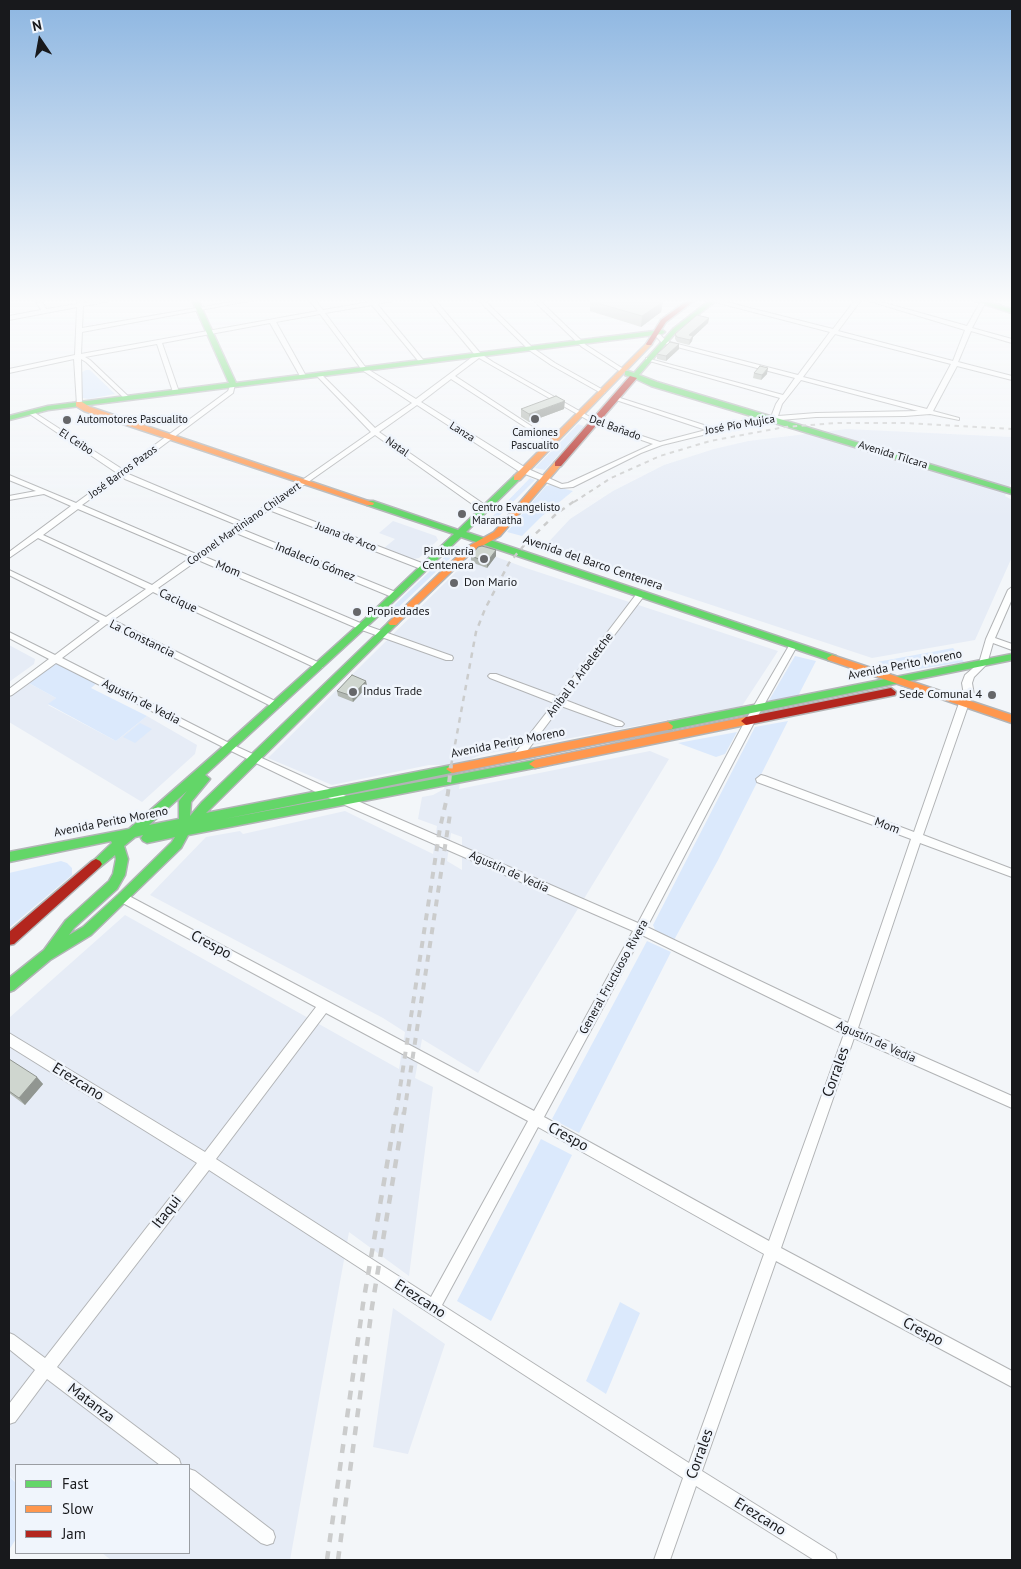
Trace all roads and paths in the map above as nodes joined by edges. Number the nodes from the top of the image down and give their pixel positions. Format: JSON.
{"nodes":[{"id":1,"x":77,"y":373,"type":"edge"},
{"id":2,"x":101,"y":373,"type":"edge"},
{"id":3,"x":170,"y":373,"type":"edge"},
{"id":4,"x":227,"y":373,"type":"edge"},
{"id":5,"x":301,"y":373,"type":"edge"},
{"id":6,"x":325,"y":373,"type":"edge"},
{"id":7,"x":370,"y":373,"type":"edge"},
{"id":8,"x":457,"y":373,"type":"edge"},
{"id":9,"x":510,"y":373,"type":"edge"},
{"id":10,"x":569,"y":373,"type":"edge"},
{"id":11,"x":621,"y":373,"type":"edge"},
{"id":12,"x":628,"y":373,"type":"edge"},
{"id":13,"x":636,"y":373,"type":"edge"},
{"id":14,"x":699,"y":373,"type":"edge"},
{"id":15,"x":784,"y":373,"type":"edge"},
{"id":16,"x":801,"y":373,"type":"edge"},
{"id":17,"x":950,"y":373,"type":"edge"},
{"id":18,"x":994,"y":373,"type":"edge"},
{"id":19,"x":318,"y":374,"type":"junction"},
{"id":20,"x":303,"y":376,"type":"junction"},
{"id":21,"x":634,"y":376,"type":"junction"},
{"id":22,"x":452,"y":377,"type":"junction"},
{"id":23,"x":798,"y":377,"type":"junction"},
{"id":24,"x":1012,"y":378,"type":"edge"},
{"id":25,"x":232,"y":385,"type":"junction"},
{"id":26,"x":176,"y":392,"type":"junction"},
{"id":27,"x":603,"y":392,"type":"junction"},
{"id":28,"x":784,"y":397,"type":"junction"},
{"id":29,"x":127,"y":398,"type":"junction"},
{"id":30,"x":615,"y":398,"type":"junction"},
{"id":31,"x":416,"y":403,"type":"junction"},
{"id":32,"x":79,"y":404,"type":"junction"},
{"id":33,"x":30,"y":412,"type":"junction"},
{"id":34,"x":930,"y":412,"type":"junction"},
{"id":35,"x":579,"y":414,"type":"junction"},
{"id":36,"x":9,"y":418,"type":"edge"},
{"id":37,"x":774,"y":419,"type":"junction"},
{"id":38,"x":957,"y":419,"type":"dead end"},
{"id":39,"x":595,"y":422,"type":"junction"},
{"id":40,"x":712,"y":429,"type":"junction"},
{"id":41,"x":375,"y":432,"type":"junction"},
{"id":42,"x":171,"y":438,"type":"junction"},
{"id":43,"x":552,"y":442,"type":"junction"},
{"id":44,"x":660,"y":444,"type":"junction"},
{"id":45,"x":523,"y":470,"type":"junction"},
{"id":46,"x":122,"y":472,"type":"junction"},
{"id":47,"x":9,"y":477,"type":"edge"},
{"id":48,"x":545,"y":480,"type":"junction"},
{"id":49,"x":304,"y":482,"type":"junction"},
{"id":50,"x":561,"y":486,"type":"joint"},
{"id":51,"x":46,"y":492,"type":"junction"},
{"id":52,"x":1012,"y":492,"type":"edge"},
{"id":53,"x":9,"y":498,"type":"edge"},
{"id":54,"x":77,"y":504,"type":"junction"},
{"id":55,"x":269,"y":507,"type":"junction"},
{"id":56,"x":484,"y":509,"type":"junction"},
{"id":57,"x":239,"y":527,"type":"junction"},
{"id":58,"x":460,"y":533,"type":"junction"},
{"id":59,"x":36,"y":535,"type":"junction"},
{"id":60,"x":485,"y":541,"type":"junction"},
{"id":61,"x":9,"y":556,"type":"edge"},
{"id":62,"x":198,"y":556,"type":"junction"},
{"id":63,"x":424,"y":567,"type":"junction"},
{"id":64,"x":9,"y":572,"type":"edge"},
{"id":65,"x":152,"y":590,"type":"junction"},
{"id":66,"x":1012,"y":590,"type":"edge"},
{"id":67,"x":641,"y":594,"type":"junction"},
{"id":68,"x":395,"y":595,"type":"junction"},
{"id":69,"x":106,"y":621,"type":"junction"},
{"id":70,"x":362,"y":626,"type":"junction"},
{"id":71,"x":9,"y":635,"type":"edge"},
{"id":72,"x":381,"y":635,"type":"junction"},
{"id":73,"x":990,"y":640,"type":"junction"},
{"id":74,"x":793,"y":646,"type":"junction"},
{"id":75,"x":1012,"y":647,"type":"edge"},
{"id":76,"x":1012,"y":657,"type":"edge"},
{"id":77,"x":449,"y":658,"type":"dead end"},
{"id":78,"x":57,"y":659,"type":"junction"},
{"id":79,"x":983,"y":664,"type":"junction"},
{"id":80,"x":320,"y":666,"type":"junction"},
{"id":81,"x":1012,"y":666,"type":"edge"},
{"id":82,"x":970,"y":675,"type":"junction"},
{"id":83,"x":492,"y":676,"type":"dead end"},
{"id":84,"x":896,"y":681,"type":"junction"},
{"id":85,"x":915,"y":687,"type":"junction"},
{"id":86,"x":9,"y":693,"type":"edge"},
{"id":87,"x":560,"y":702,"type":"junction"},
{"id":88,"x":964,"y":703,"type":"junction"},
{"id":89,"x":276,"y":705,"type":"junction"},
{"id":90,"x":758,"y":707,"type":"junction"},
{"id":91,"x":750,"y":720,"type":"junction"},
{"id":92,"x":1012,"y":720,"type":"edge"},
{"id":93,"x":619,"y":724,"type":"dead end"},
{"id":94,"x":227,"y":749,"type":"junction"},
{"id":95,"x":518,"y":756,"type":"junction"},
{"id":96,"x":254,"y":758,"type":"junction"},
{"id":97,"x":761,"y":779,"type":"dead end"},
{"id":98,"x":326,"y":792,"type":"junction"},
{"id":99,"x":348,"y":800,"type":"junction"},
{"id":100,"x":187,"y":824,"type":"junction"},
{"id":101,"x":133,"y":832,"type":"junction"},
{"id":102,"x":917,"y":837,"type":"junction"},
{"id":103,"x":117,"y":839,"type":"junction"},
{"id":104,"x":9,"y":857,"type":"edge"},
{"id":105,"x":9,"y":866,"type":"edge"},
{"id":106,"x":1012,"y":873,"type":"edge"},
{"id":107,"x":123,"y":898,"type":"junction"},
{"id":108,"x":640,"y":930,"type":"junction"},
{"id":109,"x":9,"y":940,"type":"edge"},
{"id":110,"x":46,"y":956,"type":"junction"},
{"id":111,"x":9,"y":986,"type":"edge"},
{"id":112,"x":324,"y":1006,"type":"junction"},
{"id":113,"x":851,"y":1031,"type":"junction"},
{"id":114,"x":9,"y":1039,"type":"edge"},
{"id":115,"x":1012,"y":1102,"type":"edge"},
{"id":116,"x":536,"y":1120,"type":"junction"},
{"id":117,"x":207,"y":1161,"type":"junction"},
{"id":118,"x":772,"y":1252,"type":"junction"},
{"id":119,"x":433,"y":1307,"type":"junction"},
{"id":120,"x":9,"y":1340,"type":"edge"},
{"id":121,"x":46,"y":1369,"type":"junction"},
{"id":122,"x":1012,"y":1379,"type":"edge"},
{"id":123,"x":9,"y":1416,"type":"edge"},
{"id":124,"x":172,"y":1464,"type":"edge"},
{"id":125,"x":693,"y":1475,"type":"junction"},
{"id":126,"x":190,"y":1478,"type":"edge"},
{"id":127,"x":267,"y":1537,"type":"dead end"},
{"id":128,"x":662,"y":1560,"type":"edge"},
{"id":129,"x":829,"y":1560,"type":"edge"}],
"edges":[{"from":1,"to":32,"type":"street"},
{"from":2,"to":29,"type":"street"},
{"from":3,"to":26,"type":"street"},
{"from":4,"to":25,"type":"main road"},
{"from":5,"to":20,"type":"street"},
{"from":6,"to":19,"type":"main road"},
{"from":7,"to":31,"type":"street","name":"Lanza"},
{"from":8,"to":22,"type":"street","name":"Coronel Martiniano Chilavert"},
{"from":9,"to":35,"type":"street","name":"Del Bañado"},
{"from":10,"to":27,"type":"street"},
{"from":11,"to":27,"type":"main road"},
{"from":12,"to":21,"type":"main road","name":"Avenida Tilcara"},
{"from":13,"to":21,"type":"main road"},
{"from":14,"to":28,"type":"street"},
{"from":15,"to":23,"type":"street"},
{"from":16,"to":23,"type":"street"},
{"from":17,"to":34,"type":"street"},
{"from":18,"to":24,"type":"street"},
{"from":19,"to":20,"type":"main road"},
{"from":19,"to":41,"type":"street","name":"Natal"},
{"from":20,"to":25,"type":"main road"},
{"from":21,"to":30,"type":"main road"},
{"from":21,"to":37,"type":"main road","name":"Avenida Tilcara"},
{"from":22,"to":31,"type":"street","name":"Coronel Martiniano Chilavert"},
{"from":22,"to":43,"type":"street"},
{"from":23,"to":28,"type":"street"},
{"from":23,"to":34,"type":"street"},
{"from":25,"to":26,"type":"main road"},
{"from":25,"to":42,"type":"street","name":"José Barros Pazos"},
{"from":26,"to":29,"type":"main road"},
{"from":27,"to":35,"type":"main road"},
{"from":28,"to":37,"type":"street"},
{"from":29,"to":32,"type":"main road"},
{"from":30,"to":39,"type":"main road"},
{"from":30,"to":40,"type":"street"},
{"from":31,"to":41,"type":"street","name":"Coronel Martiniano Chilavert"},
{"from":31,"to":45,"type":"street","name":"Lanza"},
{"from":32,"to":33,"type":"main road"},
{"from":32,"to":42,"type":"main road","name":"Avenida del Barco Centenera"},
{"from":33,"to":36,"type":"main road"},
{"from":33,"to":46,"type":"street","name":"El Ceibo"},
{"from":34,"to":37,"type":"street","name":"José Pío Mujica"},
{"from":34,"to":38,"type":"street"},
{"from":35,"to":39,"type":"street","name":"Del Bañado"},
{"from":35,"to":43,"type":"main road"},
{"from":37,"to":40,"type":"street","name":"José Pío Mujica"},
{"from":37,"to":52,"type":"main road","name":"Avenida Tilcara"},
{"from":39,"to":44,"type":"street","name":"Del Bañado"},
{"from":39,"to":48,"type":"main road"},
{"from":40,"to":44,"type":"street","name":"José Pío Mujica"},
{"from":41,"to":49,"type":"street","name":"Coronel Martiniano Chilavert"},
{"from":41,"to":56,"type":"street","name":"Natal"},
{"from":42,"to":46,"type":"street","name":"José Barros Pazos"},
{"from":42,"to":49,"type":"main road","name":"Avenida del Barco Centenera"},
{"from":43,"to":45,"type":"main road"},
{"from":44,"to":50,"type":"street","name":"José Pío Mujica"},
{"from":45,"to":48,"type":"street","name":"Lanza"},
{"from":45,"to":56,"type":"main road"},
{"from":46,"to":54,"type":"street","name":"José Barros Pazos"},
{"from":46,"to":57,"type":"street","name":"Indalecio Gómez"},
{"from":47,"to":51,"type":"street","name":"Mom"},
{"from":48,"to":50,"type":"street","name":"Lanza"},
{"from":48,"to":60,"type":"main road"},
{"from":49,"to":55,"type":"street","name":"Coronel Martiniano Chilavert"},
{"from":49,"to":58,"type":"main road","name":"Avenida del Barco Centenera"},
{"from":51,"to":53,"type":"street"},
{"from":51,"to":54,"type":"street","name":"Mom"},
{"from":54,"to":59,"type":"street","name":"José Barros Pazos"},
{"from":54,"to":62,"type":"street","name":"Mom"},
{"from":55,"to":57,"type":"street","name":"Coronel Martiniano Chilavert"},
{"from":55,"to":63,"type":"street","name":"Juana de Arco"},
{"from":56,"to":58,"type":"main road"},
{"from":57,"to":62,"type":"street","name":"Coronel Martiniano Chilavert"},
{"from":57,"to":68,"type":"street","name":"Indalecio Gómez"},
{"from":58,"to":60,"type":"main road","name":"Avenida del Barco Centenera"},
{"from":58,"to":63,"type":"main road"},
{"from":59,"to":61,"type":"street","name":"José Barros Pazos"},
{"from":59,"to":65,"type":"street","name":"Cacique"},
{"from":60,"to":67,"type":"main road","name":"Avenida del Barco Centenera"},
{"from":60,"to":72,"type":"main road"},
{"from":62,"to":65,"type":"street","name":"Coronel Martiniano Chilavert"},
{"from":62,"to":70,"type":"street","name":"Mom"},
{"from":63,"to":68,"type":"main road"},
{"from":64,"to":69,"type":"street","name":"La Constancia"},
{"from":65,"to":69,"type":"street","name":"Coronel Martiniano Chilavert"},
{"from":65,"to":80,"type":"street","name":"Cacique"},
{"from":66,"to":73,"type":"street"},
{"from":67,"to":74,"type":"main road","name":"Avenida del Barco Centenera"},
{"from":67,"to":87,"type":"street","name":"Anibal P. Arbeletche"},
{"from":68,"to":70,"type":"main road"},
{"from":69,"to":78,"type":"street","name":"Coronel Martiniano Chilavert"},
{"from":69,"to":89,"type":"street","name":"La Constancia"},
{"from":70,"to":72,"type":"street","name":"Mom"},
{"from":70,"to":80,"type":"main road"},
{"from":71,"to":78,"type":"street","name":"Agustín de Vedia"},
{"from":72,"to":77,"type":"street","name":"Mom"},
{"from":72,"to":96,"type":"main road"},
{"from":73,"to":75,"type":"street"},
{"from":73,"to":79,"type":"street"},
{"from":74,"to":84,"type":"main road","name":"Avenida del Barco Centenera"},
{"from":74,"to":90,"type":"street","name":"General Fructuoso Rivera"},
{"from":76,"to":79,"type":"main road","name":"Avenida Perito Moreno"},
{"from":78,"to":86,"type":"street","name":"Coronel Martiniano Chilavert"},
{"from":78,"to":94,"type":"street","name":"Agustín de Vedia"},
{"from":79,"to":82,"type":"street"},
{"from":79,"to":84,"type":"main road","name":"Avenida Perito Moreno"},
{"from":80,"to":89,"type":"main road"},
{"from":81,"to":82,"type":"main road","name":"Avenida Perito Moreno"},
{"from":82,"to":85,"type":"main road","name":"Avenida Perito Moreno"},
{"from":82,"to":88,"type":"street","name":"Corrales"},
{"from":83,"to":87,"type":"street"},
{"from":84,"to":85,"type":"main road","name":"Avenida del Barco Centenera"},
{"from":84,"to":90,"type":"main road","name":"Avenida Perito Moreno"},
{"from":85,"to":88,"type":"main road","name":"Avenida del Barco Centenera"},
{"from":85,"to":91,"type":"main road","name":"Avenida Perito Moreno"},
{"from":87,"to":93,"type":"street"},
{"from":87,"to":95,"type":"street","name":"Anibal P. Arbeletche"},
{"from":88,"to":92,"type":"main road","name":"Avenida del Barco Centenera"},
{"from":88,"to":102,"type":"street","name":"Corrales"},
{"from":89,"to":94,"type":"main road"},
{"from":90,"to":91,"type":"street","name":"General Fructuoso Rivera"},
{"from":90,"to":95,"type":"main road","name":"Avenida Perito Moreno"},
{"from":91,"to":99,"type":"main road","name":"Avenida Perito Moreno"},
{"from":91,"to":108,"type":"street","name":"General Fructuoso Rivera"},
{"from":94,"to":96,"type":"street","name":"Agustín de Vedia"},
{"from":94,"to":100,"type":"main road"},
{"from":94,"to":101,"type":"main road"},
{"from":95,"to":98,"type":"main road","name":"Avenida Perito Moreno"},
{"from":96,"to":98,"type":"street","name":"Agustín de Vedia"},
{"from":96,"to":100,"type":"main road"},
{"from":97,"to":102,"type":"street","name":"Mom"},
{"from":98,"to":99,"type":"street","name":"Agustín de Vedia"},
{"from":98,"to":100,"type":"main road","name":"Avenida Perito Moreno"},
{"from":99,"to":100,"type":"main road","name":"Avenida Perito Moreno"},
{"from":99,"to":108,"type":"street","name":"Agustín de Vedia"},
{"from":100,"to":101,"type":"main road","name":"Avenida Perito Moreno"},
{"from":100,"to":103,"type":"main road","name":"Avenida Perito Moreno"},
{"from":100,"to":107,"type":"main road"},
{"from":101,"to":103,"type":"main road"},
{"from":102,"to":106,"type":"street","name":"Mom"},
{"from":102,"to":113,"type":"street","name":"Corrales"},
{"from":103,"to":104,"type":"main road","name":"Avenida Perito Moreno"},
{"from":103,"to":105,"type":"main road","name":"Avenida Perito Moreno"},
{"from":103,"to":109,"type":"main road"},
{"from":103,"to":110,"type":"main road"},
{"from":107,"to":110,"type":"main road"},
{"from":107,"to":112,"type":"street","name":"Crespo"},
{"from":108,"to":113,"type":"street","name":"Agustín de Vedia"},
{"from":108,"to":116,"type":"street","name":"General Fructuoso Rivera"},
{"from":110,"to":111,"type":"main road"},
{"from":112,"to":116,"type":"street","name":"Crespo"},
{"from":112,"to":117,"type":"street","name":"Itaqui"},
{"from":113,"to":115,"type":"street","name":"Agustín de Vedia"},
{"from":113,"to":118,"type":"street","name":"Corrales"},
{"from":114,"to":117,"type":"street","name":"Erezcano"},
{"from":116,"to":118,"type":"street","name":"Crespo"},
{"from":116,"to":119,"type":"street","name":"General Fructuoso Rivera"},
{"from":117,"to":119,"type":"street","name":"Erezcano"},
{"from":117,"to":121,"type":"street","name":"Itaqui"},
{"from":118,"to":122,"type":"street","name":"Crespo"},
{"from":118,"to":125,"type":"street","name":"Corrales"},
{"from":119,"to":125,"type":"street","name":"Erezcano"},
{"from":120,"to":121,"type":"street","name":"Matanza"},
{"from":121,"to":123,"type":"street","name":"Itaqui"},
{"from":121,"to":124,"type":"street","name":"Matanza"},
{"from":125,"to":128,"type":"street","name":"Corrales"},
{"from":125,"to":129,"type":"street","name":"Erezcano"},
{"from":126,"to":127,"type":"street"}]}
